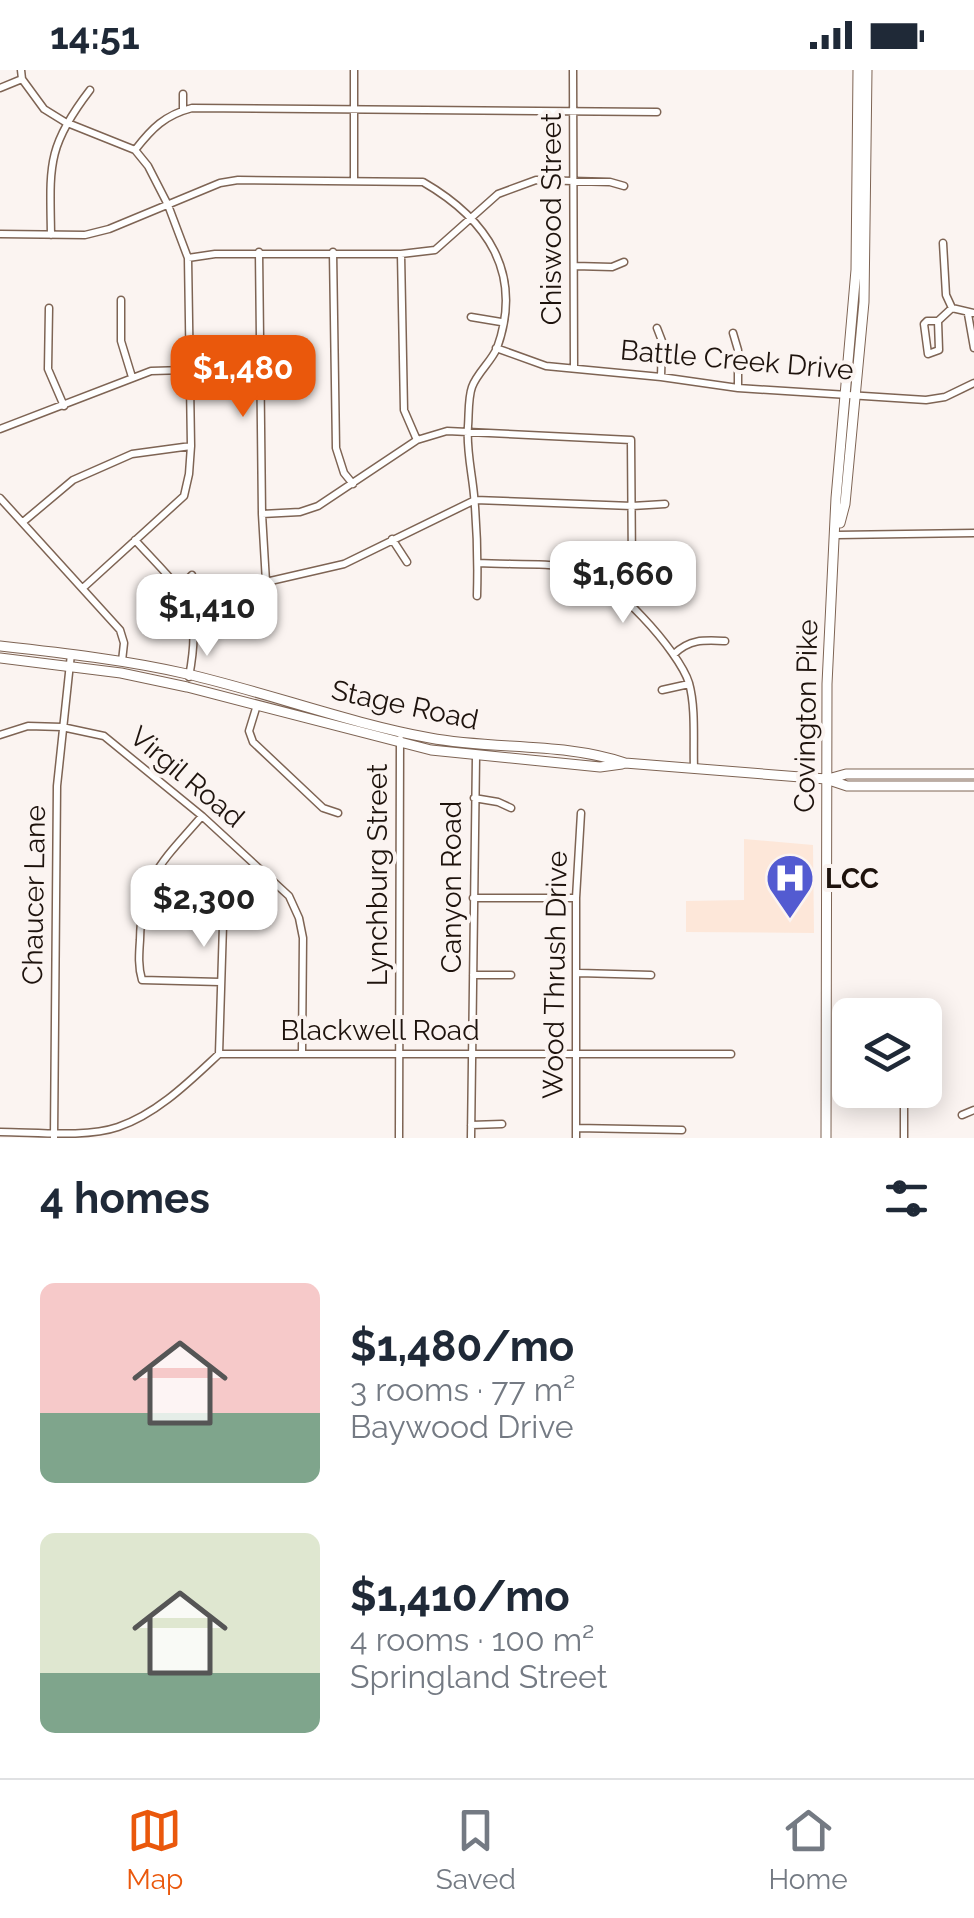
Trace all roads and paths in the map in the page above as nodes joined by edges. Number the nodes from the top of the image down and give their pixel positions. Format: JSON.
{"nodes":[{"id":1,"x":354,"y":70,"type":"edge"},
{"id":2,"x":573,"y":70,"type":"edge"},
{"id":3,"x":858,"y":70,"type":"edge"},
{"id":4,"x":868,"y":70,"type":"edge"},
{"id":5,"x":22,"y":74,"type":"edge"},
{"id":6,"x":0,"y":88,"type":"edge"},
{"id":7,"x":90,"y":90,"type":"dead end"},
{"id":8,"x":182,"y":94,"type":"dead end"},
{"id":9,"x":183,"y":110,"type":"junction"},
{"id":10,"x":354,"y":110,"type":"junction"},
{"id":11,"x":573,"y":112,"type":"junction"},
{"id":12,"x":657,"y":112,"type":"dead end"},
{"id":13,"x":65,"y":122,"type":"junction"},
{"id":14,"x":135,"y":150,"type":"junction"},
{"id":15,"x":354,"y":180,"type":"junction"},
{"id":16,"x":576,"y":181,"type":"junction"},
{"id":17,"x":624,"y":186,"type":"dead end"},
{"id":18,"x":168,"y":205,"type":"junction"},
{"id":19,"x":470,"y":218,"type":"junction"},
{"id":20,"x":0,"y":234,"type":"edge"},
{"id":21,"x":51,"y":235,"type":"junction"},
{"id":22,"x":943,"y":243,"type":"dead end"},
{"id":23,"x":259,"y":252,"type":"junction"},
{"id":24,"x":333,"y":252,"type":"junction"},
{"id":25,"x":401,"y":254,"type":"junction"},
{"id":26,"x":188,"y":258,"type":"junction"},
{"id":27,"x":624,"y":262,"type":"dead end"},
{"id":28,"x":575,"y":266,"type":"junction"},
{"id":29,"x":121,"y":300,"type":"dead end"},
{"id":30,"x":49,"y":308,"type":"dead end"},
{"id":31,"x":952,"y":308,"type":"junction"},
{"id":32,"x":972,"y":314,"type":"edge"},
{"id":33,"x":471,"y":317,"type":"dead end"},
{"id":34,"x":938,"y":321,"type":"junction"},
{"id":35,"x":502,"y":322,"type":"junction"},
{"id":36,"x":658,"y":328,"type":"dead end"},
{"id":37,"x":734,"y":333,"type":"dead end"},
{"id":38,"x":496,"y":348,"type":"junction"},
{"id":39,"x":974,"y":348,"type":"edge"},
{"id":40,"x":260,"y":368,"type":"junction"},
{"id":41,"x":574,"y":368,"type":"junction"},
{"id":42,"x":190,"y":369,"type":"junction"},
{"id":43,"x":132,"y":376,"type":"junction"},
{"id":44,"x":662,"y":377,"type":"junction"},
{"id":45,"x":974,"y":383,"type":"edge"},
{"id":46,"x":738,"y":388,"type":"junction"},
{"id":47,"x":852,"y":393,"type":"junction"},
{"id":48,"x":64,"y":406,"type":"junction"},
{"id":49,"x":0,"y":429,"type":"edge"},
{"id":50,"x":468,"y":432,"type":"junction"},
{"id":51,"x":417,"y":440,"type":"junction"},
{"id":52,"x":190,"y":446,"type":"junction"},
{"id":53,"x":353,"y":484,"type":"junction"},
{"id":54,"x":0,"y":498,"type":"edge"},
{"id":55,"x":475,"y":500,"type":"junction"},
{"id":56,"x":665,"y":504,"type":"dead end"},
{"id":57,"x":632,"y":506,"type":"junction"},
{"id":58,"x":262,"y":514,"type":"junction"},
{"id":59,"x":23,"y":522,"type":"junction"},
{"id":60,"x":974,"y":533,"type":"edge"},
{"id":61,"x":836,"y":536,"type":"junction"},
{"id":62,"x":392,"y":539,"type":"junction"},
{"id":63,"x":134,"y":540,"type":"junction"},
{"id":64,"x":407,"y":562,"type":"dead end"},
{"id":65,"x":478,"y":563,"type":"junction"},
{"id":66,"x":192,"y":575,"type":"dead end"},
{"id":67,"x":84,"y":587,"type":"junction"},
{"id":68,"x":179,"y":588,"type":"junction"},
{"id":69,"x":615,"y":591,"type":"junction"},
{"id":70,"x":477,"y":596,"type":"dead end"},
{"id":71,"x":725,"y":641,"type":"dead end"},
{"id":72,"x":0,"y":646,"type":"edge"},
{"id":73,"x":72,"y":654,"type":"junction"},
{"id":74,"x":674,"y":654,"type":"junction"},
{"id":75,"x":0,"y":658,"type":"edge"},
{"id":76,"x":122,"y":661,"type":"junction"},
{"id":77,"x":70,"y":666,"type":"junction"},
{"id":78,"x":190,"y":675,"type":"junction"},
{"id":79,"x":689,"y":684,"type":"junction"},
{"id":80,"x":188,"y":687,"type":"junction"},
{"id":81,"x":662,"y":690,"type":"dead end"},
{"id":82,"x":257,"y":705,"type":"junction"},
{"id":83,"x":62,"y":727,"type":"junction"},
{"id":84,"x":402,"y":732,"type":"junction"},
{"id":85,"x":0,"y":735,"type":"edge"},
{"id":86,"x":399,"y":744,"type":"junction"},
{"id":87,"x":476,"y":757,"type":"junction"},
{"id":88,"x":625,"y":763,"type":"junction"},
{"id":89,"x":694,"y":769,"type":"junction"},
{"id":90,"x":974,"y":774,"type":"edge"},
{"id":91,"x":826,"y":780,"type":"junction"},
{"id":92,"x":974,"y":786,"type":"edge"},
{"id":93,"x":474,"y":798,"type":"junction"},
{"id":94,"x":512,"y":808,"type":"dead end"},
{"id":95,"x":338,"y":813,"type":"dead end"},
{"id":96,"x":581,"y":813,"type":"dead end"},
{"id":97,"x":202,"y":816,"type":"junction"},
{"id":98,"x":262,"y":872,"type":"junction"},
{"id":99,"x":474,"y":898,"type":"junction"},
{"id":100,"x":576,"y":898,"type":"junction"},
{"id":101,"x":578,"y":973,"type":"junction"},
{"id":102,"x":473,"y":975,"type":"junction"},
{"id":103,"x":511,"y":975,"type":"dead end"},
{"id":104,"x":651,"y":975,"type":"dead end"},
{"id":105,"x":220,"y":982,"type":"junction"},
{"id":106,"x":302,"y":1051,"type":"junction"},
{"id":107,"x":472,"y":1052,"type":"junction"},
{"id":108,"x":220,"y":1054,"type":"junction"},
{"id":109,"x":401,"y":1054,"type":"junction"},
{"id":110,"x":576,"y":1054,"type":"junction"},
{"id":111,"x":731,"y":1054,"type":"dead end"},
{"id":112,"x":904,"y":1108,"type":"edge"},
{"id":113,"x":974,"y":1110,"type":"edge"},
{"id":114,"x":962,"y":1115,"type":"dead end"},
{"id":115,"x":471,"y":1124,"type":"junction"},
{"id":116,"x":502,"y":1124,"type":"dead end"},
{"id":117,"x":576,"y":1128,"type":"junction"},
{"id":118,"x":682,"y":1130,"type":"dead end"},
{"id":119,"x":0,"y":1132,"type":"edge"},
{"id":120,"x":54,"y":1135,"type":"edge"},
{"id":121,"x":399,"y":1138,"type":"edge"},
{"id":122,"x":471,"y":1138,"type":"edge"},
{"id":123,"x":576,"y":1138,"type":"edge"},
{"id":124,"x":826,"y":1138,"type":"edge"},
{"id":125,"x":904,"y":1138,"type":"edge"}],
"edges":[{"from":1,"to":10,"type":"street"},
{"from":2,"to":11,"type":"street","name":"Chiswood Street"},
{"from":3,"to":47,"type":"main road","name":"Covington Pike"},
{"from":4,"to":47,"type":"main road","name":"Covington Pike"},
{"from":5,"to":6,"type":"street"},
{"from":5,"to":13,"type":"street"},
{"from":7,"to":13,"type":"street"},
{"from":8,"to":9,"type":"street"},
{"from":9,"to":10,"type":"street"},
{"from":9,"to":14,"type":"street"},
{"from":10,"to":11,"type":"street"},
{"from":10,"to":15,"type":"street"},
{"from":11,"to":12,"type":"street"},
{"from":11,"to":16,"type":"street","name":"Chiswood Street"},
{"from":13,"to":14,"type":"street"},
{"from":13,"to":21,"type":"street"},
{"from":14,"to":18,"type":"street"},
{"from":15,"to":18,"type":"street"},
{"from":15,"to":19,"type":"street"},
{"from":16,"to":17,"type":"street"},
{"from":16,"to":19,"type":"street"},
{"from":16,"to":28,"type":"street","name":"Chiswood Street"},
{"from":18,"to":21,"type":"street"},
{"from":18,"to":26,"type":"street"},
{"from":19,"to":25,"type":"street"},
{"from":19,"to":35,"type":"street"},
{"from":20,"to":21,"type":"street"},
{"from":22,"to":31,"type":"street"},
{"from":23,"to":24,"type":"street"},
{"from":23,"to":26,"type":"street"},
{"from":23,"to":40,"type":"street"},
{"from":24,"to":25,"type":"street"},
{"from":24,"to":53,"type":"street"},
{"from":25,"to":51,"type":"street"},
{"from":26,"to":42,"type":"street"},
{"from":27,"to":28,"type":"street"},
{"from":28,"to":41,"type":"street","name":"Chiswood Street"},
{"from":29,"to":43,"type":"street"},
{"from":30,"to":48,"type":"street"},
{"from":31,"to":32,"type":"street"},
{"from":31,"to":34,"type":"street"},
{"from":32,"to":39,"type":"street"},
{"from":33,"to":35,"type":"street"},
{"from":34,"to":34,"type":"street"},
{"from":35,"to":38,"type":"street"},
{"from":36,"to":44,"type":"street"},
{"from":37,"to":46,"type":"street"},
{"from":38,"to":41,"type":"street","name":"Battle Creek Drive"},
{"from":38,"to":50,"type":"street"},
{"from":40,"to":42,"type":"street"},
{"from":40,"to":58,"type":"street"},
{"from":41,"to":44,"type":"street","name":"Battle Creek Drive"},
{"from":42,"to":43,"type":"street"},
{"from":42,"to":52,"type":"street"},
{"from":43,"to":48,"type":"street"},
{"from":44,"to":46,"type":"street","name":"Battle Creek Drive"},
{"from":45,"to":47,"type":"street","name":"Battle Creek Drive"},
{"from":46,"to":47,"type":"street","name":"Battle Creek Drive"},
{"from":47,"to":61,"type":"main road","name":"Covington Pike"},
{"from":48,"to":49,"type":"street"},
{"from":50,"to":51,"type":"street"},
{"from":50,"to":55,"type":"street"},
{"from":50,"to":57,"type":"street"},
{"from":51,"to":53,"type":"street"},
{"from":52,"to":59,"type":"street"},
{"from":52,"to":63,"type":"street"},
{"from":53,"to":58,"type":"street"},
{"from":54,"to":59,"type":"street"},
{"from":55,"to":57,"type":"street"},
{"from":55,"to":62,"type":"street"},
{"from":55,"to":65,"type":"street"},
{"from":56,"to":57,"type":"street"},
{"from":57,"to":69,"type":"street"},
{"from":58,"to":62,"type":"street"},
{"from":59,"to":67,"type":"street"},
{"from":60,"to":61,"type":"street"},
{"from":61,"to":91,"type":"main road","name":"Covington Pike"},
{"from":62,"to":64,"type":"street"},
{"from":63,"to":67,"type":"street"},
{"from":63,"to":68,"type":"street"},
{"from":65,"to":69,"type":"street"},
{"from":65,"to":70,"type":"street"},
{"from":66,"to":68,"type":"street"},
{"from":67,"to":76,"type":"street"},
{"from":68,"to":78,"type":"street"},
{"from":69,"to":74,"type":"street"},
{"from":71,"to":74,"type":"street"},
{"from":72,"to":73,"type":"main road","name":"Stage Road"},
{"from":73,"to":76,"type":"main road","name":"Stage Road"},
{"from":73,"to":77,"type":"street","name":"Chaucer Lane"},
{"from":74,"to":79,"type":"street"},
{"from":75,"to":77,"type":"main road","name":"Stage Road"},
{"from":76,"to":78,"type":"main road","name":"Stage Road"},
{"from":77,"to":80,"type":"main road","name":"Stage Road"},
{"from":77,"to":83,"type":"street","name":"Chaucer Lane"},
{"from":78,"to":80,"type":"street"},
{"from":78,"to":84,"type":"main road","name":"Stage Road"},
{"from":79,"to":81,"type":"street"},
{"from":79,"to":89,"type":"street"},
{"from":80,"to":82,"type":"main road","name":"Stage Road"},
{"from":82,"to":86,"type":"main road","name":"Stage Road"},
{"from":82,"to":95,"type":"street"},
{"from":83,"to":85,"type":"street"},
{"from":83,"to":97,"type":"street","name":"Virgil Road"},
{"from":83,"to":120,"type":"street","name":"Chaucer Lane"},
{"from":84,"to":86,"type":"street","name":"Lynchburg Street"},
{"from":84,"to":88,"type":"main road","name":"Stage Road"},
{"from":86,"to":87,"type":"main road","name":"Stage Road"},
{"from":86,"to":109,"type":"street","name":"Lynchburg Street"},
{"from":87,"to":88,"type":"main road","name":"Stage Road"},
{"from":87,"to":93,"type":"street","name":"Canyon Road"},
{"from":88,"to":89,"type":"main road","name":"Stage Road"},
{"from":89,"to":91,"type":"main road","name":"Stage Road"},
{"from":90,"to":91,"type":"main road","name":"Stage Road"},
{"from":91,"to":92,"type":"main road","name":"Stage Road"},
{"from":91,"to":124,"type":"main road","name":"Covington Pike"},
{"from":93,"to":94,"type":"street"},
{"from":93,"to":99,"type":"street","name":"Canyon Road"},
{"from":96,"to":100,"type":"street","name":"Wood Thrush Drive"},
{"from":97,"to":98,"type":"street","name":"Virgil Road"},
{"from":97,"to":105,"type":"street"},
{"from":98,"to":105,"type":"street"},
{"from":98,"to":106,"type":"street","name":"Virgil Road"},
{"from":99,"to":100,"type":"street"},
{"from":99,"to":102,"type":"street","name":"Canyon Road"},
{"from":100,"to":101,"type":"street","name":"Wood Thrush Drive"},
{"from":101,"to":104,"type":"street"},
{"from":101,"to":110,"type":"street","name":"Wood Thrush Drive"},
{"from":102,"to":103,"type":"street"},
{"from":102,"to":107,"type":"street","name":"Canyon Road"},
{"from":105,"to":108,"type":"street"},
{"from":106,"to":108,"type":"street","name":"Blackwell Road"},
{"from":106,"to":109,"type":"street","name":"Blackwell Road"},
{"from":107,"to":109,"type":"street","name":"Blackwell Road"},
{"from":107,"to":110,"type":"street","name":"Blackwell Road"},
{"from":107,"to":115,"type":"street","name":"Canyon Road"},
{"from":108,"to":120,"type":"street"},
{"from":109,"to":121,"type":"street","name":"Lynchburg Street"},
{"from":110,"to":111,"type":"street","name":"Blackwell Road"},
{"from":110,"to":117,"type":"street","name":"Wood Thrush Drive"},
{"from":112,"to":125,"type":"street"},
{"from":113,"to":114,"type":"street"},
{"from":115,"to":116,"type":"street"},
{"from":115,"to":122,"type":"street","name":"Canyon Road"},
{"from":117,"to":118,"type":"street"},
{"from":117,"to":123,"type":"street","name":"Wood Thrush Drive"},
{"from":119,"to":120,"type":"street"}]}
